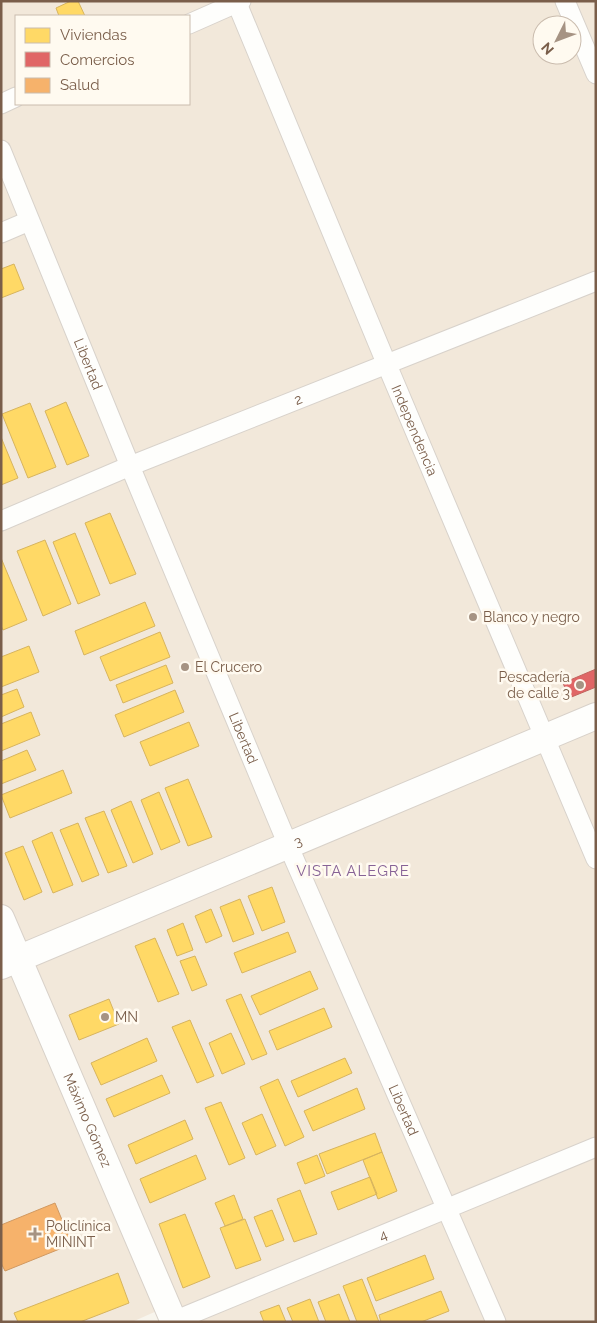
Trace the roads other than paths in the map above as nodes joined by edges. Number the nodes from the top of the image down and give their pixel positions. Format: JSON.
{"nodes":[{"id":1,"x":565,"y":1,"type":"edge"},
{"id":2,"x":238,"y":2,"type":"edge"},
{"id":3,"x":190,"y":24,"type":"edge"},
{"id":4,"x":596,"y":74,"type":"edge"},
{"id":5,"x":15,"y":98,"type":"edge"},
{"id":6,"x":1,"y":104,"type":"edge"},
{"id":7,"x":1,"y":150,"type":"edge"},
{"id":8,"x":30,"y":221,"type":"junction"},
{"id":9,"x":1,"y":233,"type":"edge"},
{"id":10,"x":596,"y":281,"type":"edge"},
{"id":11,"x":387,"y":365,"type":"junction"},
{"id":12,"x":130,"y":466,"type":"junction"},
{"id":13,"x":1,"y":521,"type":"edge"},
{"id":14,"x":596,"y":716,"type":"edge"},
{"id":15,"x":545,"y":737,"type":"junction"},
{"id":16,"x":288,"y":845,"type":"junction"},
{"id":17,"x":596,"y":859,"type":"edge"},
{"id":18,"x":1,"y":918,"type":"edge"},
{"id":19,"x":10,"y":963,"type":"edge"},
{"id":20,"x":596,"y":1147,"type":"edge"},
{"id":21,"x":446,"y":1208,"type":"junction"},
{"id":22,"x":173,"y":1321,"type":"edge"},
{"id":23,"x":496,"y":1322,"type":"edge"}],
"edges":[{"from":1,"to":4,"type":"street"},
{"from":2,"to":3,"type":"street"},
{"from":2,"to":11,"type":"street","name":"Independencia"},
{"from":5,"to":6,"type":"street"},
{"from":7,"to":8,"type":"street","name":"Libertad"},
{"from":8,"to":9,"type":"street"},
{"from":8,"to":12,"type":"street","name":"Libertad"},
{"from":10,"to":11,"type":"street","name":"2"},
{"from":11,"to":12,"type":"street","name":"2"},
{"from":11,"to":15,"type":"street","name":"Independencia"},
{"from":12,"to":13,"type":"street","name":"2"},
{"from":12,"to":16,"type":"street","name":"Libertad"},
{"from":14,"to":15,"type":"main road","name":"3"},
{"from":15,"to":16,"type":"main road","name":"3"},
{"from":15,"to":17,"type":"street","name":"Independencia"},
{"from":16,"to":19,"type":"main road","name":"3"},
{"from":16,"to":21,"type":"street","name":"Libertad"},
{"from":18,"to":19,"type":"main road","name":"Máximo Gómez"},
{"from":19,"to":22,"type":"main road","name":"Máximo Gómez"},
{"from":20,"to":21,"type":"street","name":"4"},
{"from":21,"to":22,"type":"street","name":"4"},
{"from":21,"to":23,"type":"street","name":"Libertad"}]}
